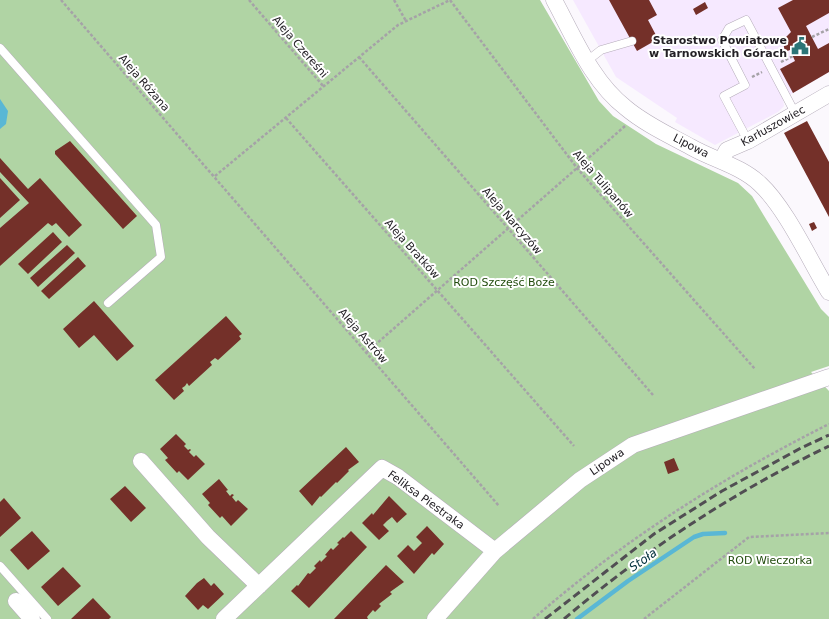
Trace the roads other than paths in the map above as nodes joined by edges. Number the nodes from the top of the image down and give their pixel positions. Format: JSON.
{"nodes":[{"id":1,"x":554,"y":0,"type":"edge"},
{"id":2,"x":632,"y":41,"type":"dead end"},
{"id":3,"x":0,"y":48,"type":"edge"},
{"id":4,"x":587,"y":61,"type":"junction"},
{"id":5,"x":829,"y":94,"type":"edge"},
{"id":6,"x":795,"y":113,"type":"junction"},
{"id":7,"x":748,"y":141,"type":"junction"},
{"id":8,"x":721,"y":161,"type":"junction"},
{"id":9,"x":829,"y":292,"type":"edge"},
{"id":10,"x":108,"y":303,"type":"dead end"},
{"id":11,"x":829,"y":376,"type":"edge"},
{"id":12,"x":141,"y":461,"type":"dead end"},
{"id":13,"x":495,"y":551,"type":"junction"},
{"id":14,"x":0,"y":566,"type":"edge"},
{"id":15,"x":259,"y":586,"type":"junction"},
{"id":16,"x":16,"y":601,"type":"dead end"},
{"id":17,"x":32,"y":619,"type":"edge"},
{"id":18,"x":47,"y":619,"type":"edge"},
{"id":19,"x":224,"y":619,"type":"edge"},
{"id":20,"x":434,"y":619,"type":"edge"}],
"edges":[{"from":1,"to":4,"type":"street","name":"Lipowa"},
{"from":2,"to":4,"type":"lane"},
{"from":3,"to":10,"type":"lane"},
{"from":4,"to":8,"type":"street","name":"Lipowa"},
{"from":5,"to":6,"type":"street","name":"Karłuszowiec"},
{"from":6,"to":7,"type":"street","name":"Karłuszowiec"},
{"from":6,"to":7,"type":"lane"},
{"from":7,"to":8,"type":"street","name":"Karłuszowiec"},
{"from":8,"to":9,"type":"street","name":"Lipowa"},
{"from":11,"to":13,"type":"street","name":"Lipowa"},
{"from":12,"to":15,"type":"street"},
{"from":13,"to":15,"type":"street","name":"Feliksa Piestraka"},
{"from":13,"to":20,"type":"street"},
{"from":14,"to":18,"type":"lane"},
{"from":15,"to":19,"type":"street","name":"Feliksa Piestraka"},
{"from":16,"to":17,"type":"street"}]}
